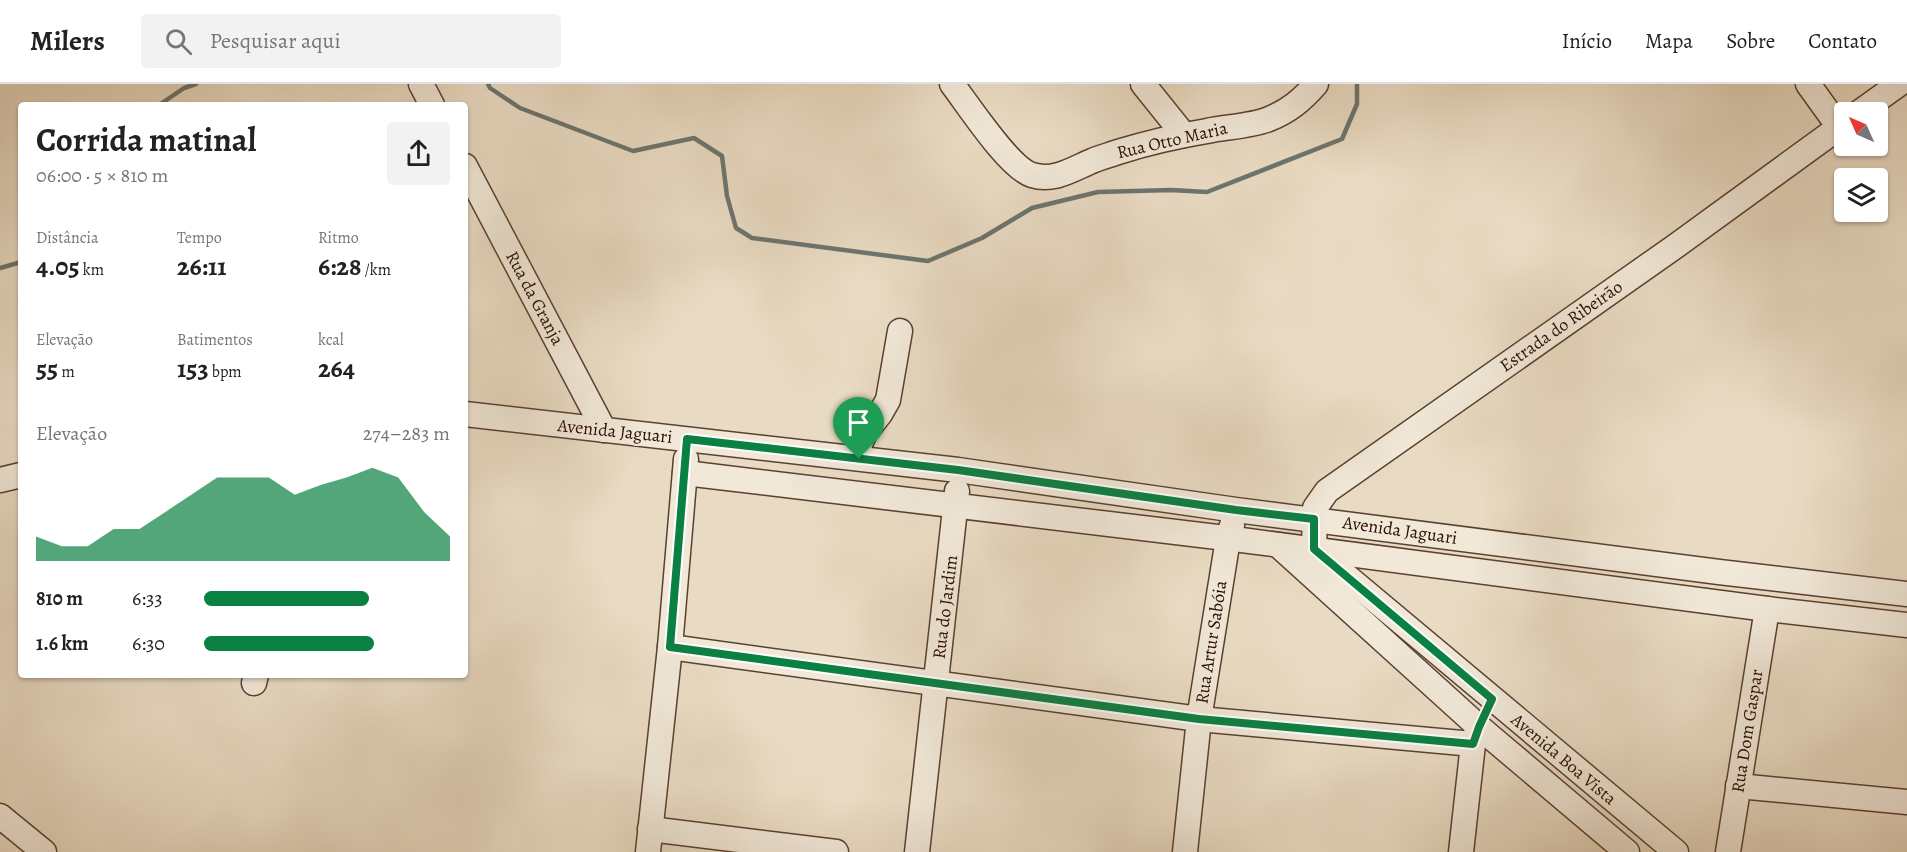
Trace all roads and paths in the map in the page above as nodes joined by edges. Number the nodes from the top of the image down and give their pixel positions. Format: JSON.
{"nodes":[{"id":1,"x":421,"y":84,"type":"edge"},
{"id":2,"x":952,"y":84,"type":"edge"},
{"id":3,"x":1143,"y":84,"type":"edge"},
{"id":4,"x":1316,"y":84,"type":"edge"},
{"id":5,"x":1808,"y":84,"type":"edge"},
{"id":6,"x":1899,"y":84,"type":"edge"},
{"id":7,"x":430,"y":102,"type":"edge"},
{"id":8,"x":1874,"y":102,"type":"edge"},
{"id":9,"x":1834,"y":115,"type":"edge"},
{"id":10,"x":1834,"y":131,"type":"edge"},
{"id":11,"x":1184,"y":135,"type":"junction"},
{"id":12,"x":468,"y":172,"type":"edge"},
{"id":13,"x":900,"y":332,"type":"dead end"},
{"id":14,"x":468,"y":414,"type":"edge"},
{"id":15,"x":604,"y":430,"type":"junction"},
{"id":16,"x":687,"y":439,"type":"junction"},
{"id":17,"x":859,"y":459,"type":"junction"},
{"id":18,"x":958,"y":470,"type":"junction"},
{"id":19,"x":684,"y":473,"type":"junction"},
{"id":20,"x":18,"y":476,"type":"edge"},
{"id":21,"x":0,"y":480,"type":"edge"},
{"id":22,"x":957,"y":505,"type":"junction"},
{"id":23,"x":1236,"y":510,"type":"junction"},
{"id":24,"x":1314,"y":519,"type":"junction"},
{"id":25,"x":1228,"y":539,"type":"junction"},
{"id":26,"x":1278,"y":545,"type":"junction"},
{"id":27,"x":1314,"y":549,"type":"junction"},
{"id":28,"x":1907,"y":594,"type":"edge"},
{"id":29,"x":1767,"y":609,"type":"junction"},
{"id":30,"x":1907,"y":625,"type":"edge"},
{"id":31,"x":670,"y":647,"type":"junction"},
{"id":32,"x":936,"y":684,"type":"junction"},
{"id":33,"x":1492,"y":699,"type":"junction"},
{"id":34,"x":1199,"y":719,"type":"junction"},
{"id":35,"x":1476,"y":736,"type":"junction"},
{"id":36,"x":1738,"y":786,"type":"junction"},
{"id":37,"x":1907,"y":802,"type":"edge"},
{"id":38,"x":0,"y":816,"type":"edge"},
{"id":39,"x":649,"y":840,"type":"edge"},
{"id":40,"x":44,"y":852,"type":"edge"},
{"id":41,"x":836,"y":852,"type":"edge"},
{"id":42,"x":917,"y":852,"type":"edge"},
{"id":43,"x":1185,"y":852,"type":"edge"},
{"id":44,"x":1461,"y":852,"type":"edge"},
{"id":45,"x":1627,"y":852,"type":"edge"},
{"id":46,"x":1676,"y":852,"type":"edge"},
{"id":47,"x":1728,"y":852,"type":"edge"}],
"edges":[{"from":1,"to":7,"type":"street"},
{"from":2,"to":11,"type":"street","name":"Rua Otto Maria"},
{"from":3,"to":11,"type":"street"},
{"from":4,"to":11,"type":"street","name":"Rua Otto Maria"},
{"from":5,"to":9,"type":"street"},
{"from":6,"to":8,"type":"street"},
{"from":10,"to":24,"type":"street","name":"Estrada do Ribeirão"},
{"from":12,"to":15,"type":"street","name":"Rua da Granja"},
{"from":13,"to":17,"type":"street"},
{"from":14,"to":15,"type":"street","name":"Avenida Jaguari"},
{"from":15,"to":16,"type":"street","name":"Avenida Jaguari"},
{"from":16,"to":17,"type":"street","name":"Avenida Jaguari"},
{"from":16,"to":19,"type":"street"},
{"from":17,"to":18,"type":"street","name":"Avenida Jaguari"},
{"from":18,"to":22,"type":"street","name":"Rua do Jardim"},
{"from":18,"to":23,"type":"street","name":"Avenida Jaguari"},
{"from":19,"to":22,"type":"street","name":"Avenida Jaguari"},
{"from":19,"to":31,"type":"street"},
{"from":20,"to":21,"type":"street"},
{"from":22,"to":25,"type":"street","name":"Avenida Jaguari"},
{"from":22,"to":32,"type":"street","name":"Rua do Jardim"},
{"from":23,"to":24,"type":"street","name":"Avenida Jaguari"},
{"from":23,"to":25,"type":"street","name":"Rua Artur Sabóia"},
{"from":24,"to":27,"type":"street","name":"Estrada do Ribeirão"},
{"from":24,"to":28,"type":"street","name":"Avenida Jaguari"},
{"from":25,"to":26,"type":"street","name":"Avenida Jaguari"},
{"from":25,"to":34,"type":"street","name":"Rua Artur Sabóia"},
{"from":26,"to":27,"type":"street","name":"Avenida Jaguari"},
{"from":26,"to":35,"type":"street","name":"Avenida Boa Vista"},
{"from":27,"to":29,"type":"street","name":"Avenida Jaguari"},
{"from":27,"to":33,"type":"street","name":"Avenida Boa Vista"},
{"from":29,"to":30,"type":"street","name":"Avenida Jaguari"},
{"from":29,"to":36,"type":"street","name":"Rua Dom Gaspar"},
{"from":31,"to":32,"type":"street"},
{"from":31,"to":39,"type":"street"},
{"from":32,"to":34,"type":"street"},
{"from":32,"to":42,"type":"street","name":"Rua do Jardim"},
{"from":33,"to":35,"type":"street"},
{"from":33,"to":46,"type":"street","name":"Avenida Boa Vista"},
{"from":34,"to":35,"type":"street"},
{"from":34,"to":43,"type":"street","name":"Rua Artur Sabóia"},
{"from":35,"to":44,"type":"street"},
{"from":35,"to":45,"type":"street","name":"Avenida Boa Vista"},
{"from":36,"to":37,"type":"street"},
{"from":36,"to":47,"type":"street","name":"Rua Dom Gaspar"},
{"from":38,"to":40,"type":"street"},
{"from":39,"to":41,"type":"street"}]}
